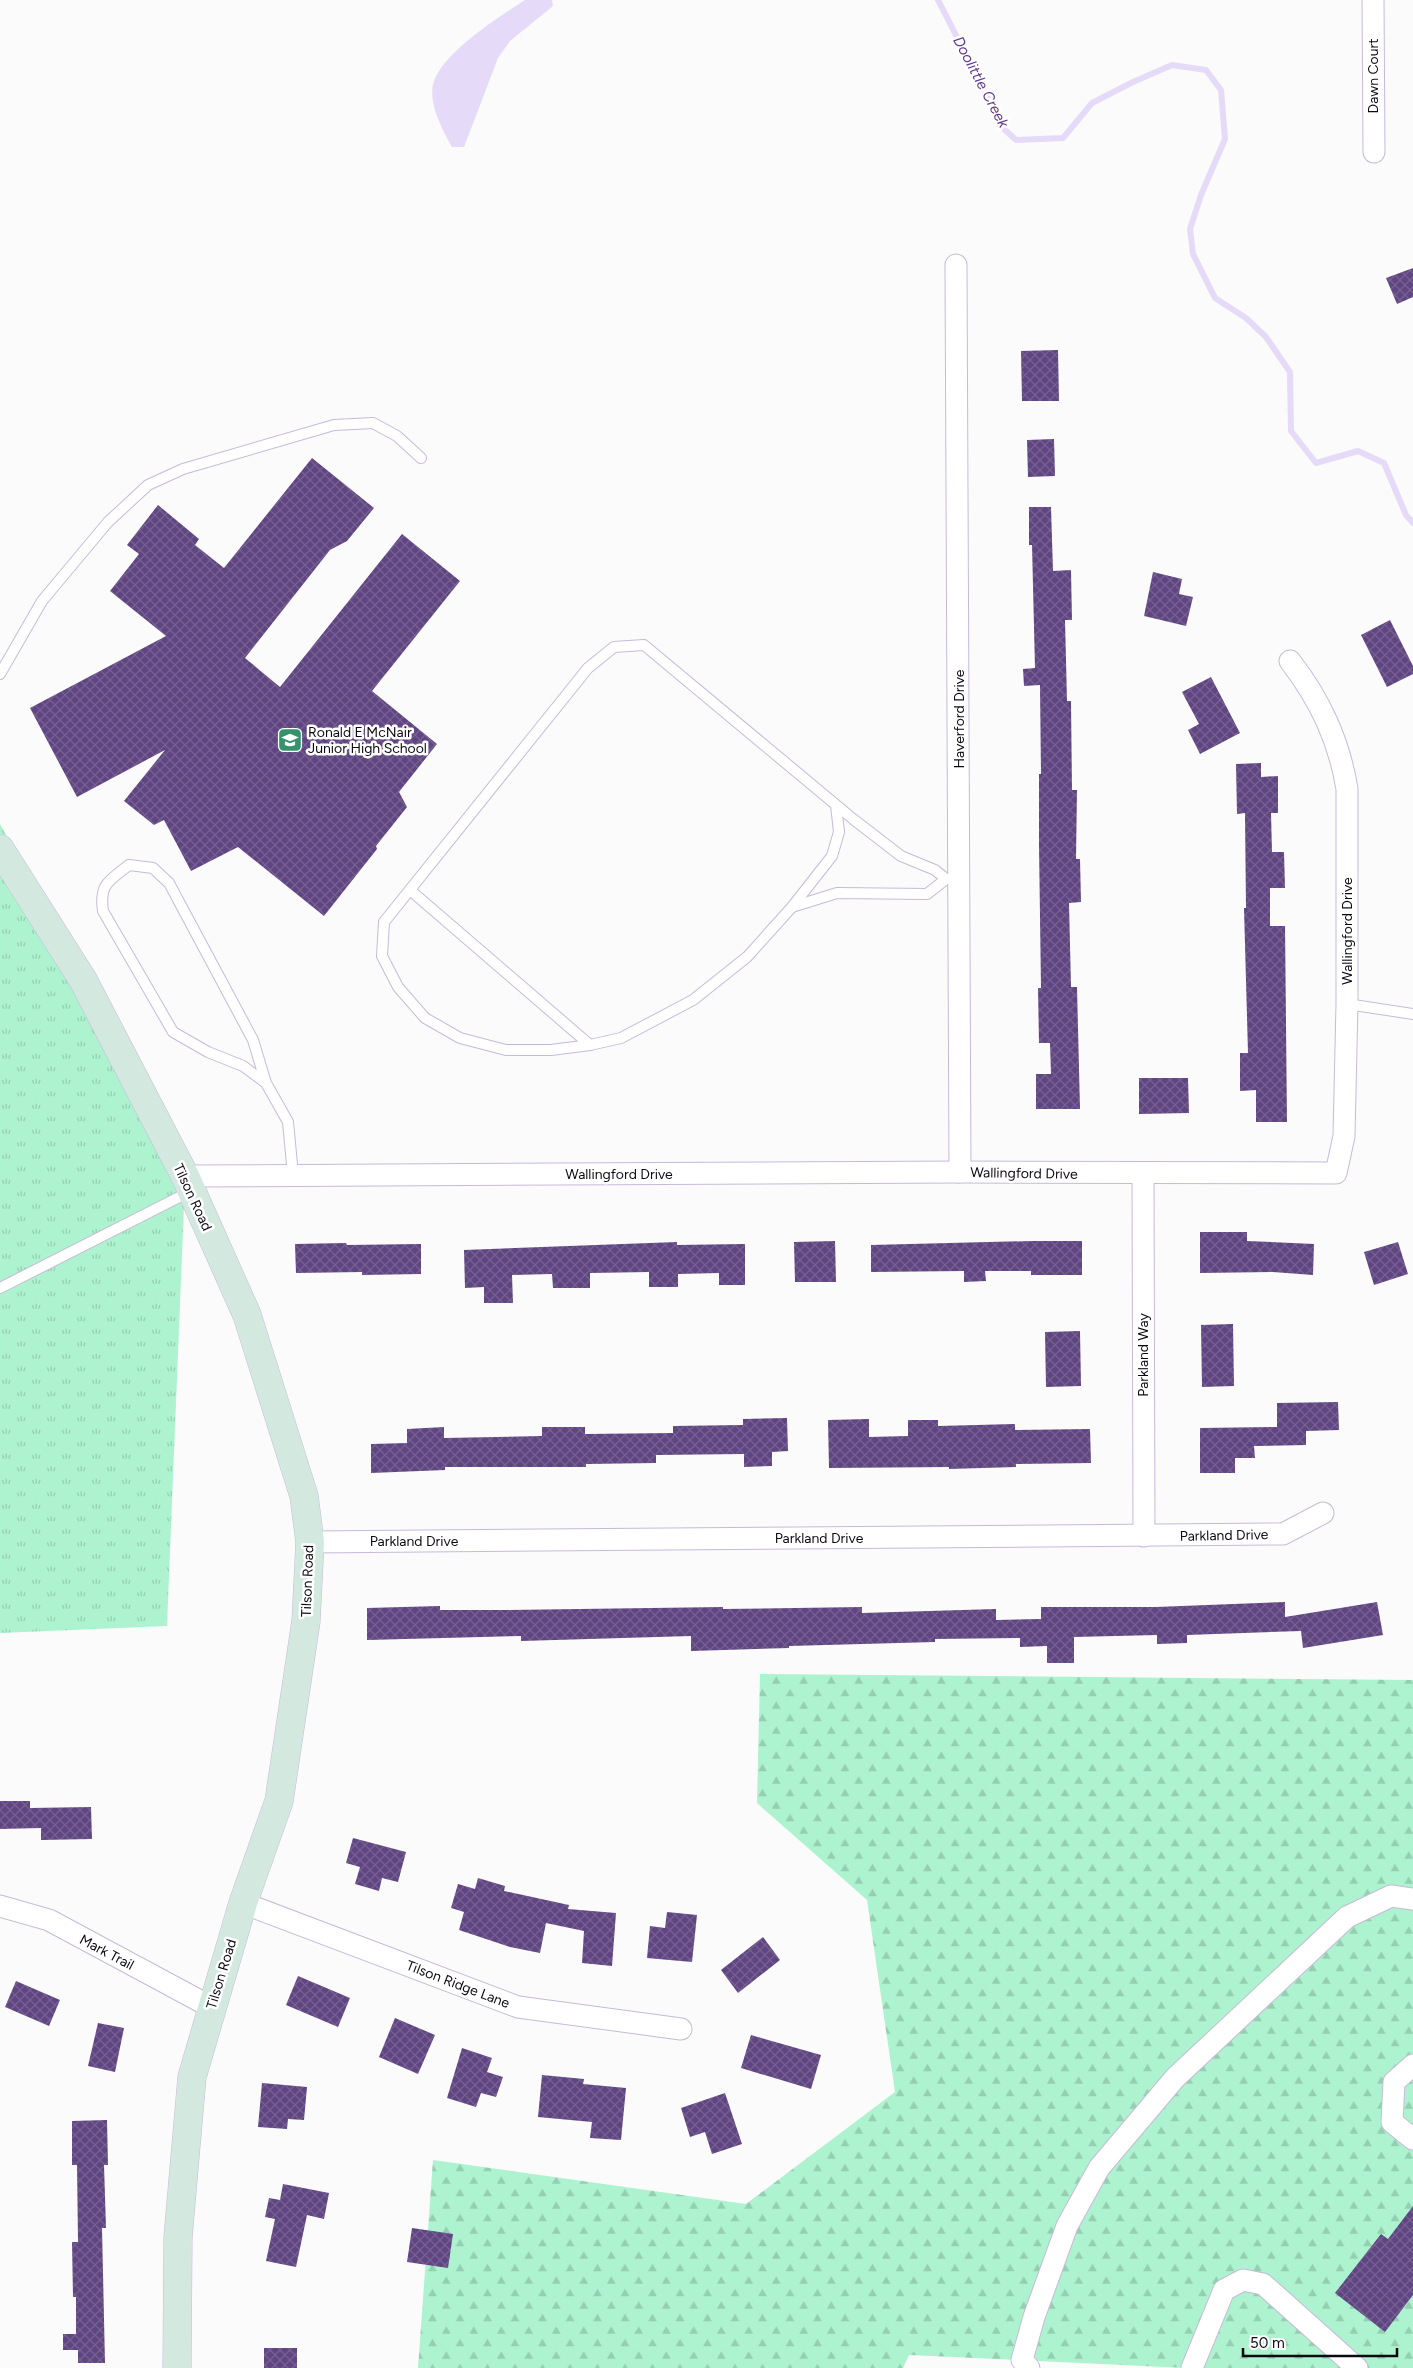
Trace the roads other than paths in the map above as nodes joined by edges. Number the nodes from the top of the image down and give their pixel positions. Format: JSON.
{"nodes":[{"id":1,"x":1373,"y":0,"type":"edge"},
{"id":2,"x":1374,"y":152,"type":"dead end"},
{"id":3,"x":956,"y":265,"type":"dead end"},
{"id":4,"x":422,"y":458,"type":"dead end"},
{"id":5,"x":1290,"y":661,"type":"dead end"},
{"id":6,"x":0,"y":674,"type":"edge"},
{"id":7,"x":836,"y":805,"type":"junction"},
{"id":8,"x":0,"y":849,"type":"edge"},
{"id":9,"x":953,"y":879,"type":"junction"},
{"id":10,"x":410,"y":890,"type":"junction"},
{"id":11,"x":792,"y":907,"type":"junction"},
{"id":12,"x":1347,"y":1004,"type":"junction"},
{"id":13,"x":1413,"y":1014,"type":"edge"},
{"id":14,"x":590,"y":1045,"type":"junction"},
{"id":15,"x":266,"y":1083,"type":"junction"},
{"id":16,"x":960,"y":1172,"type":"junction"},
{"id":17,"x":1143,"y":1174,"type":"junction"},
{"id":18,"x":293,"y":1175,"type":"junction"},
{"id":19,"x":188,"y":1184,"type":"junction"},
{"id":20,"x":0,"y":1288,"type":"edge"},
{"id":21,"x":1323,"y":1513,"type":"dead end"},
{"id":22,"x":1144,"y":1536,"type":"junction"},
{"id":23,"x":310,"y":1542,"type":"junction"},
{"id":24,"x":1413,"y":1899,"type":"edge"},
{"id":25,"x":243,"y":1902,"type":"junction"},
{"id":26,"x":0,"y":1906,"type":"edge"},
{"id":27,"x":211,"y":2007,"type":"junction"},
{"id":28,"x":681,"y":2029,"type":"dead end"},
{"id":29,"x":1413,"y":2065,"type":"edge"},
{"id":30,"x":1413,"y":2139,"type":"edge"},
{"id":31,"x":177,"y":2368,"type":"edge"},
{"id":32,"x":1029,"y":2368,"type":"edge"},
{"id":33,"x":1192,"y":2368,"type":"edge"},
{"id":34,"x":1357,"y":2368,"type":"edge"}],
"edges":[{"from":1,"to":2,"type":"street","name":"Dawn Court"},
{"from":3,"to":9,"type":"street","name":"Haverford Drive"},
{"from":4,"to":6,"type":"lane"},
{"from":5,"to":12,"type":"street","name":"Wallingford Drive"},
{"from":7,"to":9,"type":"lane"},
{"from":7,"to":10,"type":"lane"},
{"from":7,"to":11,"type":"lane"},
{"from":8,"to":19,"type":"street","name":"Tilson Road"},
{"from":9,"to":11,"type":"lane"},
{"from":9,"to":16,"type":"street","name":"Haverford Drive"},
{"from":10,"to":14,"type":"lane"},
{"from":10,"to":14,"type":"lane"},
{"from":11,"to":14,"type":"lane"},
{"from":12,"to":13,"type":"lane"},
{"from":12,"to":17,"type":"street","name":"Wallingford Drive"},
{"from":15,"to":15,"type":"lane"},
{"from":15,"to":18,"type":"lane"},
{"from":16,"to":17,"type":"street","name":"Wallingford Drive"},
{"from":16,"to":18,"type":"street","name":"Wallingford Drive"},
{"from":17,"to":22,"type":"street","name":"Parkland Way"},
{"from":18,"to":19,"type":"street","name":"Wallingford Drive"},
{"from":19,"to":20,"type":"lane"},
{"from":19,"to":23,"type":"street","name":"Tilson Road"},
{"from":21,"to":22,"type":"street","name":"Parkland Drive"},
{"from":22,"to":23,"type":"street","name":"Parkland Drive"},
{"from":23,"to":25,"type":"street","name":"Tilson Road"},
{"from":24,"to":32,"type":"street"},
{"from":25,"to":27,"type":"street","name":"Tilson Road"},
{"from":25,"to":28,"type":"street","name":"Tilson Ridge Lane"},
{"from":26,"to":27,"type":"street","name":"Mark Trail"},
{"from":27,"to":31,"type":"street","name":"Tilson Road"},
{"from":29,"to":30,"type":"street"},
{"from":33,"to":34,"type":"street"}]}
